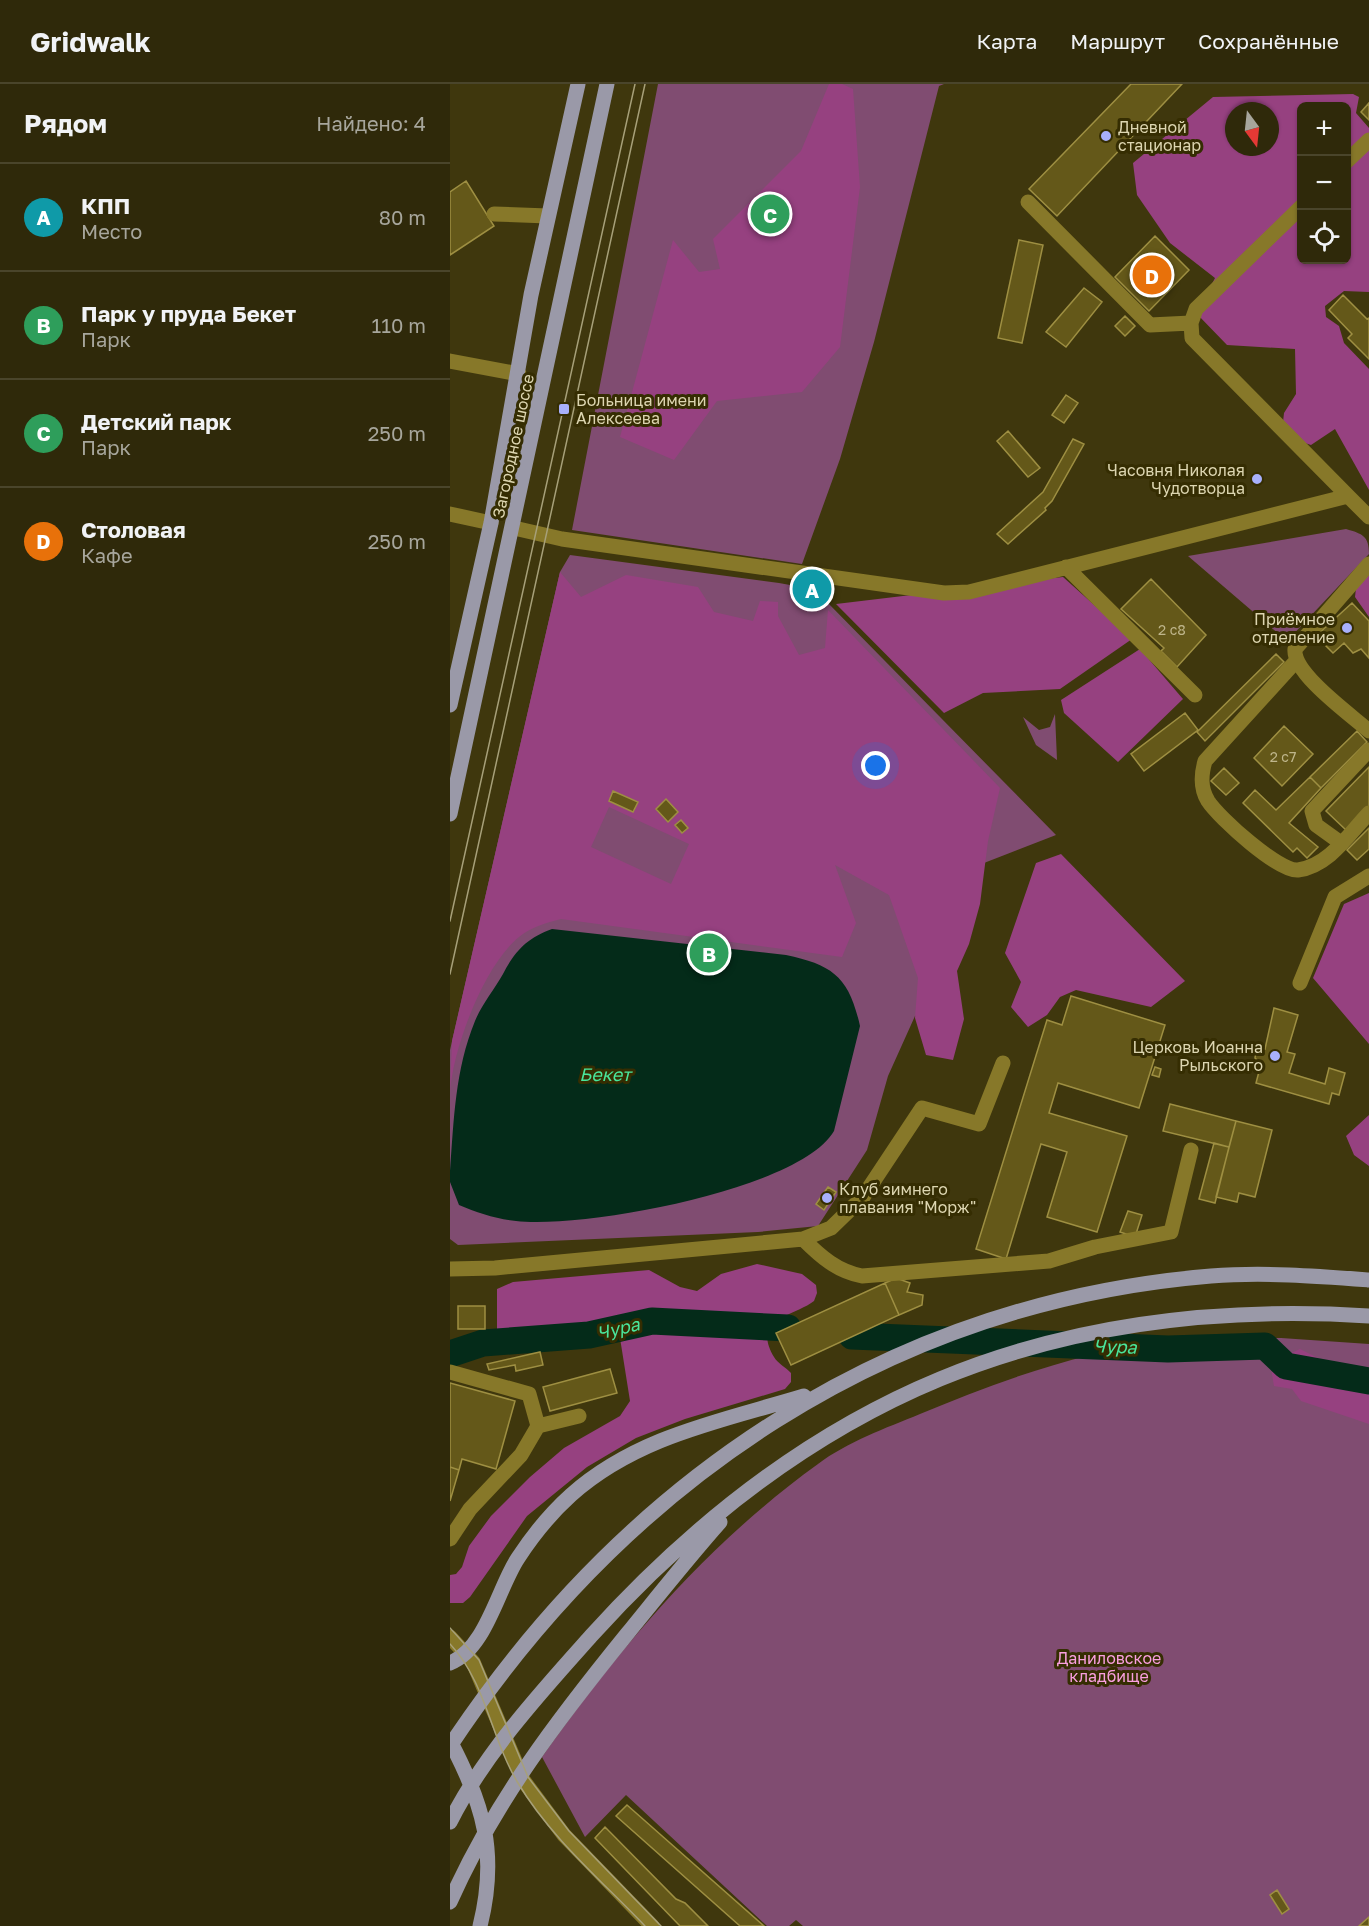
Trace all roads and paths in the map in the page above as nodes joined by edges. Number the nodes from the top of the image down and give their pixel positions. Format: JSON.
{"nodes":[{"id":1,"x":578,"y":84,"type":"edge"},
{"id":2,"x":607,"y":84,"type":"edge"},
{"id":3,"x":1369,"y":140,"type":"edge"},
{"id":4,"x":1351,"y":158,"type":"edge"},
{"id":5,"x":1028,"y":202,"type":"dead end"},
{"id":6,"x":1298,"y":210,"type":"edge"},
{"id":7,"x":494,"y":214,"type":"dead end"},
{"id":8,"x":548,"y":216,"type":"junction"},
{"id":9,"x":1191,"y":323,"type":"junction"},
{"id":10,"x":450,"y":361,"type":"edge"},
{"id":11,"x":519,"y":374,"type":"junction"},
{"id":12,"x":1348,"y":496,"type":"junction"},
{"id":13,"x":450,"y":514,"type":"edge"},
{"id":14,"x":1369,"y":517,"type":"edge"},
{"id":15,"x":490,"y":523,"type":"junction"},
{"id":16,"x":514,"y":528,"type":"junction"},
{"id":17,"x":1369,"y":564,"type":"edge"},
{"id":18,"x":1066,"y":567,"type":"junction"},
{"id":19,"x":1296,"y":661,"type":"junction"},
{"id":20,"x":1195,"y":695,"type":"dead end"},
{"id":21,"x":450,"y":705,"type":"edge"},
{"id":22,"x":1369,"y":731,"type":"edge"},
{"id":23,"x":1369,"y":750,"type":"edge"},
{"id":24,"x":1369,"y":813,"type":"edge"},
{"id":25,"x":450,"y":814,"type":"edge"},
{"id":26,"x":1341,"y":843,"type":"junction"},
{"id":27,"x":1369,"y":876,"type":"edge"},
{"id":28,"x":1300,"y":983,"type":"dead end"},
{"id":29,"x":1003,"y":1063,"type":"dead end"},
{"id":30,"x":1191,"y":1150,"type":"dead end"},
{"id":31,"x":803,"y":1239,"type":"junction"},
{"id":32,"x":450,"y":1269,"type":"edge"},
{"id":33,"x":1369,"y":1280,"type":"edge"},
{"id":34,"x":1369,"y":1316,"type":"edge"},
{"id":35,"x":450,"y":1372,"type":"edge"},
{"id":36,"x":830,"y":1387,"type":"junction"},
{"id":37,"x":579,"y":1416,"type":"dead end"},
{"id":38,"x":538,"y":1426,"type":"junction"},
{"id":39,"x":757,"y":1481,"type":"junction"},
{"id":40,"x":450,"y":1539,"type":"edge"},
{"id":41,"x":450,"y":1637,"type":"edge"},
{"id":42,"x":466,"y":1653,"type":"junction"},
{"id":43,"x":450,"y":1663,"type":"edge"},
{"id":44,"x":450,"y":1741,"type":"edge"},
{"id":45,"x":450,"y":1746,"type":"edge"},
{"id":46,"x":450,"y":1822,"type":"edge"},
{"id":47,"x":450,"y":1902,"type":"edge"},
{"id":48,"x":480,"y":1926,"type":"edge"},
{"id":49,"x":652,"y":1926,"type":"edge"}],
"edges":[{"from":1,"to":8,"type":"main road","name":"Загородное шоссе"},
{"from":2,"to":16,"type":"main road","name":"Загородное шоссе"},
{"from":3,"to":4,"type":"street"},
{"from":5,"to":9,"type":"street"},
{"from":6,"to":9,"type":"street"},
{"from":7,"to":8,"type":"street"},
{"from":8,"to":11,"type":"main road","name":"Загородное шоссе"},
{"from":9,"to":12,"type":"street"},
{"from":10,"to":11,"type":"street"},
{"from":11,"to":15,"type":"main road","name":"Загородное шоссе"},
{"from":12,"to":14,"type":"street"},
{"from":12,"to":18,"type":"street"},
{"from":13,"to":15,"type":"street"},
{"from":15,"to":21,"type":"main road","name":"Загородное шоссе"},
{"from":16,"to":18,"type":"street"},
{"from":16,"to":25,"type":"main road","name":"Загородное шоссе"},
{"from":17,"to":19,"type":"street"},
{"from":18,"to":20,"type":"street"},
{"from":19,"to":22,"type":"street"},
{"from":19,"to":26,"type":"street"},
{"from":23,"to":26,"type":"street"},
{"from":24,"to":26,"type":"street"},
{"from":27,"to":28,"type":"street"},
{"from":29,"to":31,"type":"street"},
{"from":30,"to":31,"type":"street"},
{"from":31,"to":32,"type":"street"},
{"from":33,"to":36,"type":"main road"},
{"from":34,"to":39,"type":"main road"},
{"from":35,"to":38,"type":"street"},
{"from":36,"to":42,"type":"main road"},
{"from":36,"to":45,"type":"main road"},
{"from":37,"to":38,"type":"street"},
{"from":38,"to":40,"type":"street"},
{"from":39,"to":46,"type":"main road"},
{"from":39,"to":47,"type":"main road"},
{"from":41,"to":42,"type":"street"},
{"from":42,"to":43,"type":"main road"},
{"from":42,"to":49,"type":"street"},
{"from":44,"to":48,"type":"main road"}]}
